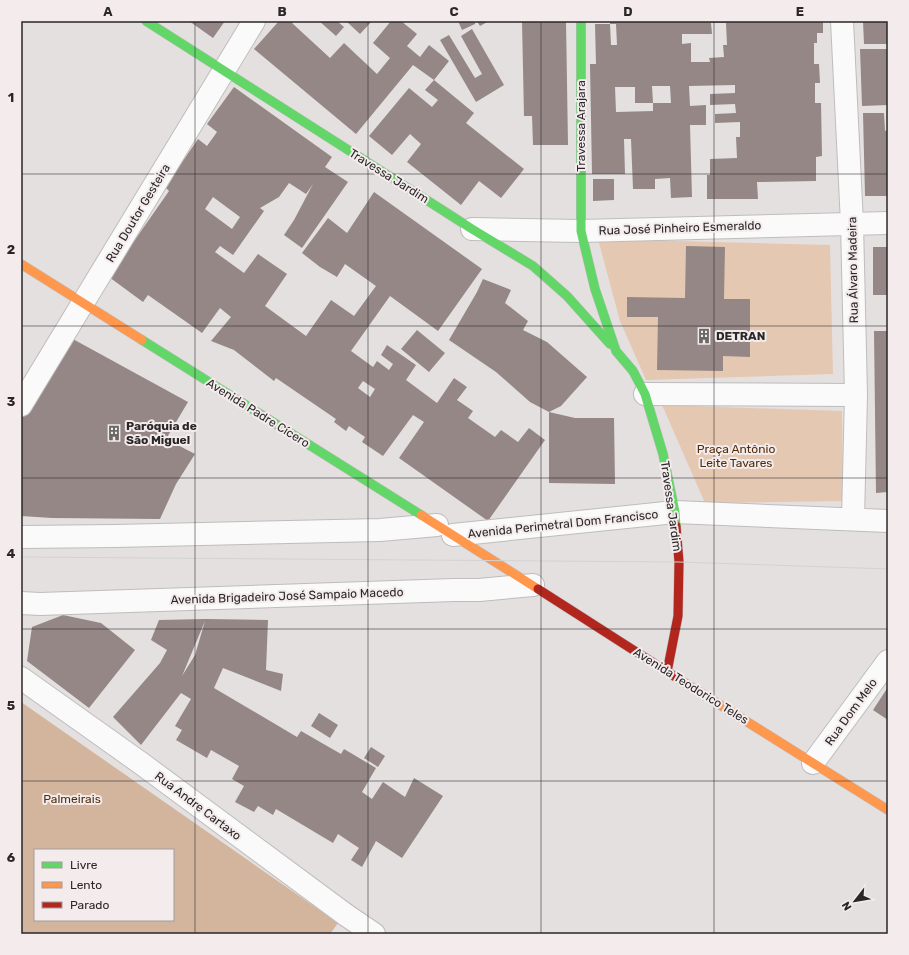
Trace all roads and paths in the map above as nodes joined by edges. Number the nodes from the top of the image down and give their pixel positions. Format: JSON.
{"nodes":[{"id":1,"x":146,"y":21,"type":"edge"},
{"id":2,"x":254,"y":21,"type":"edge"},
{"id":3,"x":581,"y":21,"type":"edge"},
{"id":4,"x":842,"y":21,"type":"edge"},
{"id":5,"x":223,"y":71,"type":"junction"},
{"id":6,"x":852,"y":223,"type":"junction"},
{"id":7,"x":888,"y":223,"type":"edge"},
{"id":8,"x":472,"y":229,"type":"junction"},
{"id":9,"x":581,"y":231,"type":"junction"},
{"id":10,"x":21,"y":264,"type":"edge"},
{"id":11,"x":83,"y":304,"type":"junction"},
{"id":12,"x":616,"y":351,"type":"junction"},
{"id":13,"x":645,"y":394,"type":"junction"},
{"id":14,"x":856,"y":395,"type":"junction"},
{"id":15,"x":21,"y":405,"type":"edge"},
{"id":16,"x":674,"y":512,"type":"junction"},
{"id":17,"x":853,"y":519,"type":"junction"},
{"id":18,"x":888,"y":521,"type":"edge"},
{"id":19,"x":445,"y":530,"type":"junction"},
{"id":20,"x":21,"y":537,"type":"edge"},
{"id":21,"x":495,"y":561,"type":"joint"},
{"id":22,"x":533,"y":585,"type":"junction"},
{"id":23,"x":30,"y":604,"type":"edge"},
{"id":24,"x":21,"y":619,"type":"edge"},
{"id":25,"x":888,"y":661,"type":"edge"},
{"id":26,"x":667,"y":672,"type":"junction"},
{"id":27,"x":21,"y":678,"type":"edge"},
{"id":28,"x":813,"y":763,"type":"junction"},
{"id":29,"x":888,"y":810,"type":"edge"},
{"id":30,"x":374,"y":934,"type":"edge"}],
"edges":[{"from":1,"to":5,"type":"street","name":"Travessa Jardim"},
{"from":2,"to":5,"type":"street","name":"Rua Doutor Gesteira"},
{"from":3,"to":9,"type":"street","name":"Travessa Arajara"},
{"from":4,"to":6,"type":"street","name":"Rua Álvaro Madeira"},
{"from":5,"to":8,"type":"street","name":"Travessa Jardim"},
{"from":5,"to":11,"type":"street","name":"Rua Doutor Gesteira"},
{"from":6,"to":7,"type":"street","name":"Rua José Pinheiro Esmeraldo"},
{"from":6,"to":9,"type":"street","name":"Rua José Pinheiro Esmeraldo"},
{"from":6,"to":14,"type":"street","name":"Rua Álvaro Madeira"},
{"from":8,"to":9,"type":"street","name":"Rua José Pinheiro Esmeraldo"},
{"from":8,"to":12,"type":"street","name":"Travessa Jardim"},
{"from":9,"to":12,"type":"street","name":"Travessa Jardim"},
{"from":10,"to":11,"type":"street","name":"Avenida Padre Cícero"},
{"from":11,"to":15,"type":"street","name":"Rua Doutor Gesteira"},
{"from":11,"to":19,"type":"street","name":"Avenida Padre Cícero"},
{"from":12,"to":13,"type":"street","name":"Travessa Jardim"},
{"from":13,"to":14,"type":"street"},
{"from":13,"to":16,"type":"street","name":"Travessa Jardim"},
{"from":14,"to":17,"type":"street","name":"Rua Álvaro Madeira"},
{"from":16,"to":17,"type":"street","name":"Avenida Perimetral Dom Francisco"},
{"from":16,"to":19,"type":"street","name":"Avenida Perimetral Dom Francisco"},
{"from":16,"to":26,"type":"street","name":"Travessa Jardim"},
{"from":17,"to":18,"type":"street","name":"Avenida Perimetral Dom Francisco"},
{"from":19,"to":20,"type":"street"},
{"from":19,"to":21,"type":"street","name":"Avenida Padre Cícero"},
{"from":21,"to":22,"type":"street","name":"Avenida Teodorico Teles"},
{"from":22,"to":23,"type":"street","name":"Avenida Brigadeiro José Sampaio Macedo"},
{"from":22,"to":26,"type":"street","name":"Avenida Teodorico Teles"},
{"from":23,"to":24,"type":"street","name":"Avenida Brigadeiro José Sampaio Macedo"},
{"from":25,"to":28,"type":"street","name":"Rua Dom Melo"},
{"from":26,"to":28,"type":"street","name":"Avenida Teodorico Teles"},
{"from":27,"to":30,"type":"street","name":"Rua Andre Cartaxo"},
{"from":28,"to":29,"type":"street","name":"Avenida Teodorico Teles"}]}
